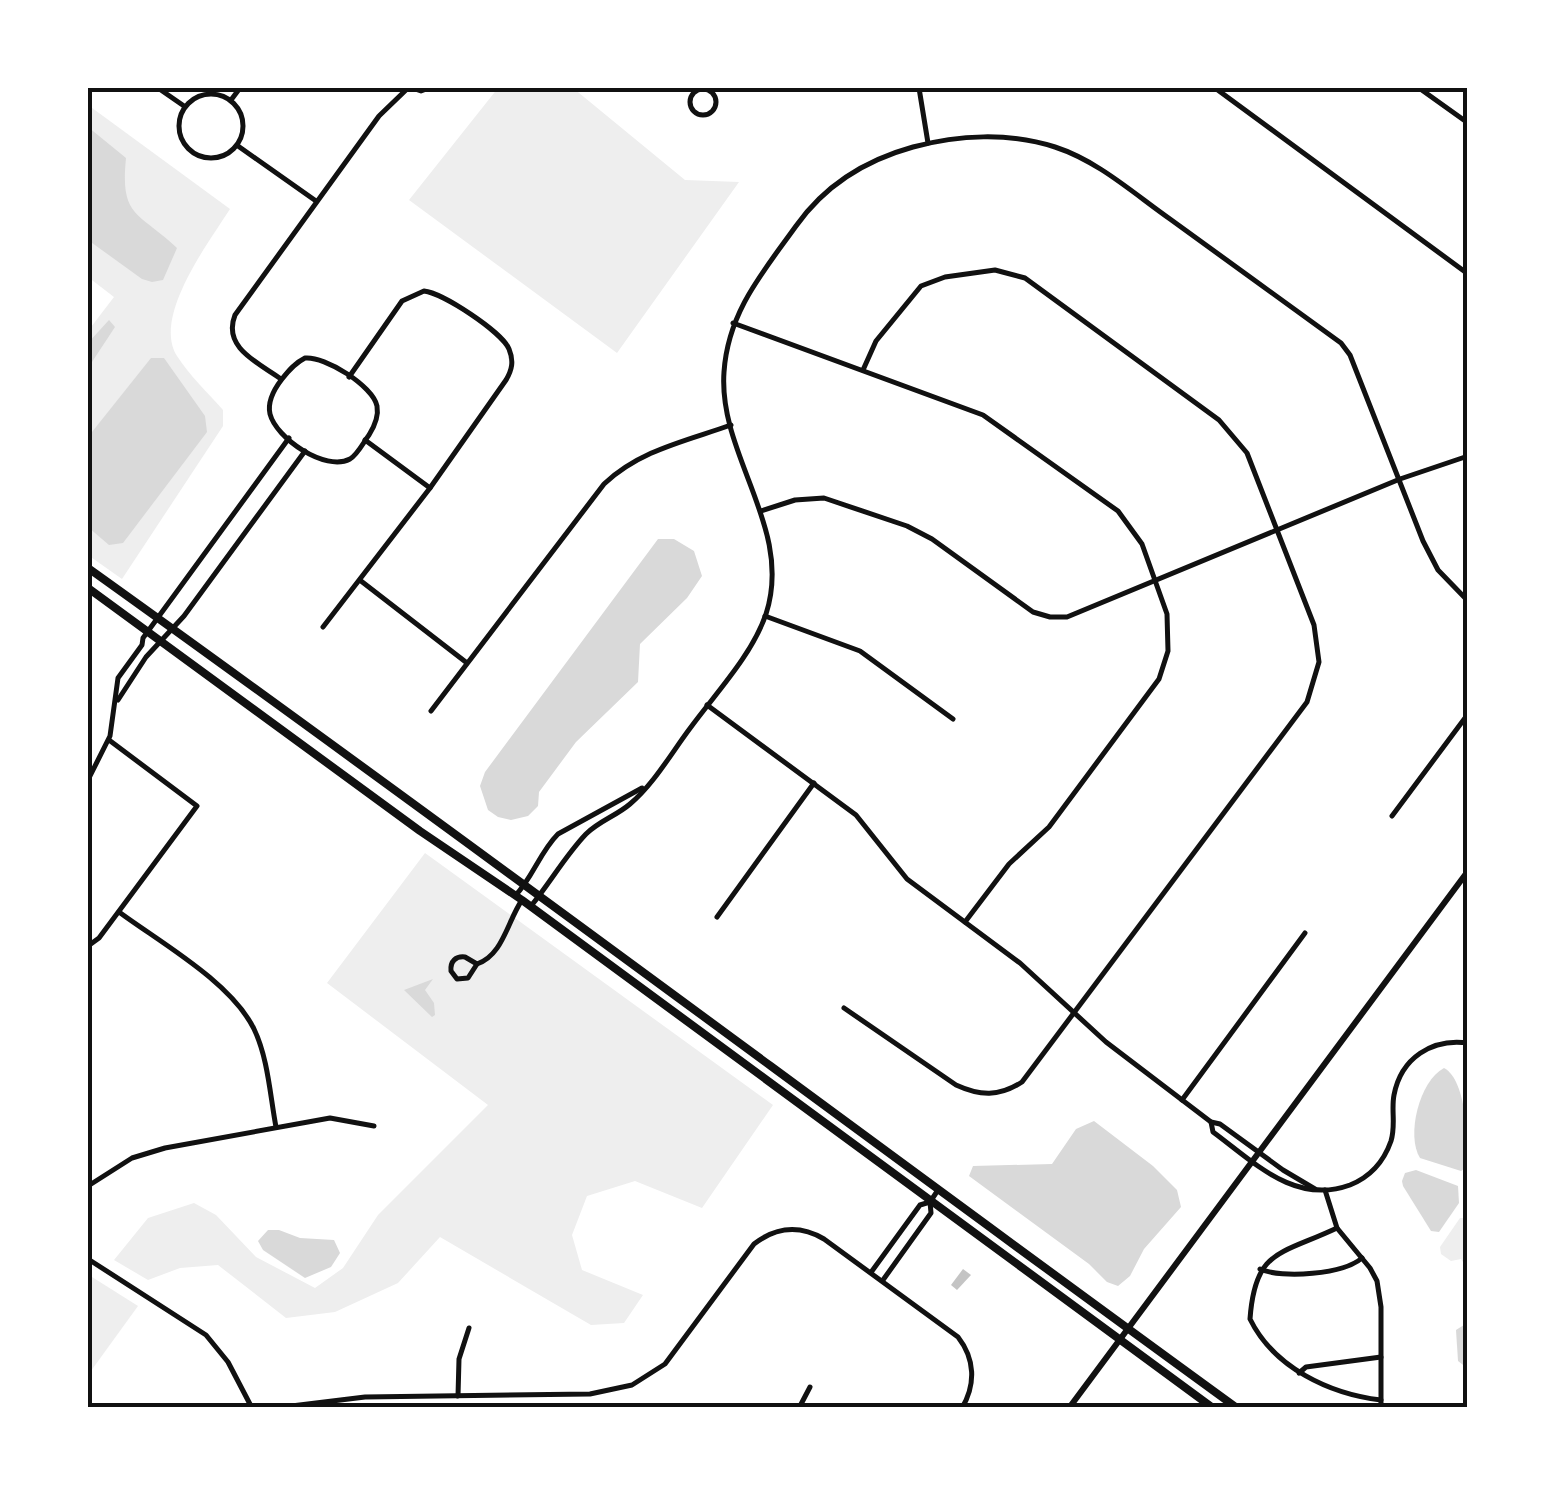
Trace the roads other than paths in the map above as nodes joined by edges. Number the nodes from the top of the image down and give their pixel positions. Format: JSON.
{"nodes":[{"id":1,"x":158,"y":88,"type":"edge"},
{"id":2,"x":240,"y":88,"type":"edge"},
{"id":3,"x":410,"y":88,"type":"edge"},
{"id":4,"x":429,"y":88,"type":"edge"},
{"id":5,"x":719,"y":88,"type":"edge"},
{"id":6,"x":919,"y":88,"type":"edge"},
{"id":7,"x":1215,"y":88,"type":"edge"},
{"id":8,"x":1419,"y":88,"type":"edge"},
{"id":9,"x":713,"y":93,"type":"junction"},
{"id":10,"x":231,"y":100,"type":"junction"},
{"id":11,"x":185,"y":107,"type":"junction"},
{"id":12,"x":1468,"y":123,"type":"edge"},
{"id":13,"x":928,"y":143,"type":"junction"},
{"id":14,"x":238,"y":146,"type":"junction"},
{"id":15,"x":316,"y":202,"type":"junction"},
{"id":16,"x":1468,"y":274,"type":"edge"},
{"id":17,"x":732,"y":322,"type":"junction"},
{"id":18,"x":863,"y":370,"type":"junction"},
{"id":19,"x":349,"y":377,"type":"junction"},
{"id":20,"x":282,"y":379,"type":"junction"},
{"id":21,"x":731,"y":425,"type":"junction"},
{"id":22,"x":289,"y":438,"type":"junction"},
{"id":23,"x":365,"y":440,"type":"junction"},
{"id":24,"x":305,"y":451,"type":"junction"},
{"id":25,"x":1468,"y":456,"type":"edge"},
{"id":26,"x":1400,"y":479,"type":"junction"},
{"id":27,"x":430,"y":488,"type":"junction"},
{"id":28,"x":761,"y":511,"type":"junction"},
{"id":29,"x":1278,"y":531,"type":"junction"},
{"id":30,"x":88,"y":568,"type":"edge"},
{"id":31,"x":361,"y":581,"type":"junction"},
{"id":32,"x":1156,"y":582,"type":"junction"},
{"id":33,"x":88,"y":588,"type":"edge"},
{"id":34,"x":1468,"y":601,"type":"edge"},
{"id":35,"x":765,"y":616,"type":"junction"},
{"id":36,"x":159,"y":619,"type":"junction"},
{"id":37,"x":324,"y":627,"type":"dead end"},
{"id":38,"x":172,"y":629,"type":"junction"},
{"id":39,"x":150,"y":632,"type":"junction"},
{"id":40,"x":161,"y":640,"type":"junction"},
{"id":41,"x":468,"y":663,"type":"junction"},
{"id":42,"x":118,"y":700,"type":"junction"},
{"id":43,"x":707,"y":705,"type":"junction"},
{"id":44,"x":431,"y":711,"type":"dead end"},
{"id":45,"x":1468,"y":714,"type":"edge"},
{"id":46,"x":953,"y":719,"type":"dead end"},
{"id":47,"x":109,"y":740,"type":"junction"},
{"id":48,"x":88,"y":780,"type":"edge"},
{"id":49,"x":814,"y":783,"type":"junction"},
{"id":50,"x":644,"y":786,"type":"junction"},
{"id":51,"x":1392,"y":816,"type":"dead end"},
{"id":52,"x":587,"y":817,"type":"junction"},
{"id":53,"x":594,"y":827,"type":"junction"},
{"id":54,"x":1468,"y":872,"type":"edge"},
{"id":55,"x":526,"y":884,"type":"junction"},
{"id":56,"x":540,"y":895,"type":"junction"},
{"id":57,"x":518,"y":898,"type":"junction"},
{"id":58,"x":530,"y":907,"type":"junction"},
{"id":59,"x":120,"y":912,"type":"junction"},
{"id":60,"x":717,"y":916,"type":"dead end"},
{"id":61,"x":965,"y":922,"type":"junction"},
{"id":62,"x":1304,"y":932,"type":"dead end"},
{"id":63,"x":88,"y":946,"type":"edge"},
{"id":64,"x":477,"y":964,"type":"junction"},
{"id":65,"x":844,"y":1008,"type":"dead end"},
{"id":66,"x":1076,"y":1014,"type":"junction"},
{"id":67,"x":1468,"y":1043,"type":"edge"},
{"id":68,"x":778,"y":1071,"type":"junction"},
{"id":69,"x":769,"y":1084,"type":"junction"},
{"id":70,"x":1182,"y":1100,"type":"junction"},
{"id":71,"x":1211,"y":1122,"type":"junction"},
{"id":72,"x":374,"y":1126,"type":"dead end"},
{"id":73,"x":276,"y":1128,"type":"junction"},
{"id":74,"x":1259,"y":1152,"type":"junction"},
{"id":75,"x":1252,"y":1161,"type":"junction"},
{"id":76,"x":88,"y":1186,"type":"edge"},
{"id":77,"x":1315,"y":1188,"type":"junction"},
{"id":78,"x":938,"y":1190,"type":"junction"},
{"id":79,"x":1325,"y":1190,"type":"junction"},
{"id":80,"x":930,"y":1202,"type":"junction"},
{"id":81,"x":1338,"y":1228,"type":"junction"},
{"id":82,"x":1362,"y":1258,"type":"junction"},
{"id":83,"x":88,"y":1259,"type":"edge"},
{"id":84,"x":1260,"y":1269,"type":"junction"},
{"id":85,"x":877,"y":1276,"type":"junction"},
{"id":86,"x":468,"y":1328,"type":"dead end"},
{"id":87,"x":1128,"y":1328,"type":"junction"},
{"id":88,"x":1120,"y":1340,"type":"junction"},
{"id":89,"x":1381,"y":1356,"type":"junction"},
{"id":90,"x":1298,"y":1373,"type":"junction"},
{"id":91,"x":810,"y":1386,"type":"dead end"},
{"id":92,"x":458,"y":1396,"type":"junction"},
{"id":93,"x":1381,"y":1404,"type":"edge"},
{"id":94,"x":252,"y":1408,"type":"edge"},
{"id":95,"x":274,"y":1408,"type":"edge"},
{"id":96,"x":799,"y":1408,"type":"edge"},
{"id":97,"x":962,"y":1408,"type":"edge"},
{"id":98,"x":1069,"y":1408,"type":"edge"},
{"id":99,"x":1213,"y":1408,"type":"edge"},
{"id":100,"x":1237,"y":1408,"type":"edge"}],
"edges":[{"from":1,"to":11,"type":"street"},
{"from":2,"to":10,"type":"street"},
{"from":3,"to":4,"type":"street"},
{"from":3,"to":15,"type":"street"},
{"from":5,"to":9,"type":"street"},
{"from":6,"to":13,"type":"street"},
{"from":7,"to":16,"type":"street"},
{"from":8,"to":12,"type":"street"},
{"from":9,"to":9,"type":"street"},
{"from":10,"to":11,"type":"street"},
{"from":10,"to":14,"type":"street"},
{"from":11,"to":14,"type":"street"},
{"from":13,"to":17,"type":"street"},
{"from":13,"to":26,"type":"street"},
{"from":14,"to":15,"type":"street"},
{"from":15,"to":20,"type":"street"},
{"from":17,"to":18,"type":"street"},
{"from":17,"to":21,"type":"street"},
{"from":18,"to":29,"type":"street"},
{"from":18,"to":32,"type":"street"},
{"from":19,"to":20,"type":"street"},
{"from":19,"to":23,"type":"street"},
{"from":19,"to":27,"type":"street"},
{"from":20,"to":22,"type":"street"},
{"from":21,"to":28,"type":"street"},
{"from":21,"to":41,"type":"street"},
{"from":22,"to":24,"type":"street"},
{"from":22,"to":36,"type":"street"},
{"from":23,"to":24,"type":"street"},
{"from":23,"to":27,"type":"street"},
{"from":24,"to":38,"type":"street"},
{"from":25,"to":26,"type":"street"},
{"from":26,"to":29,"type":"street"},
{"from":26,"to":34,"type":"street"},
{"from":27,"to":31,"type":"street"},
{"from":28,"to":32,"type":"street"},
{"from":28,"to":35,"type":"street"},
{"from":29,"to":32,"type":"street"},
{"from":29,"to":66,"type":"street"},
{"from":30,"to":36,"type":"main road"},
{"from":31,"to":37,"type":"street"},
{"from":31,"to":41,"type":"street"},
{"from":32,"to":61,"type":"street"},
{"from":33,"to":39,"type":"main road"},
{"from":35,"to":43,"type":"street"},
{"from":35,"to":46,"type":"street"},
{"from":36,"to":38,"type":"main road"},
{"from":36,"to":39,"type":"street"},
{"from":38,"to":40,"type":"street"},
{"from":38,"to":55,"type":"main road"},
{"from":39,"to":40,"type":"main road"},
{"from":39,"to":42,"type":"street"},
{"from":40,"to":42,"type":"street"},
{"from":40,"to":57,"type":"main road"},
{"from":41,"to":44,"type":"street"},
{"from":42,"to":47,"type":"street"},
{"from":43,"to":49,"type":"street"},
{"from":43,"to":50,"type":"street"},
{"from":45,"to":51,"type":"street"},
{"from":47,"to":48,"type":"street"},
{"from":47,"to":59,"type":"street"},
{"from":49,"to":60,"type":"street"},
{"from":49,"to":61,"type":"street"},
{"from":50,"to":52,"type":"street"},
{"from":50,"to":53,"type":"street"},
{"from":52,"to":53,"type":"street"},
{"from":52,"to":55,"type":"street"},
{"from":53,"to":56,"type":"street"},
{"from":54,"to":74,"type":"street"},
{"from":55,"to":56,"type":"main road"},
{"from":55,"to":57,"type":"street"},
{"from":56,"to":58,"type":"street"},
{"from":56,"to":68,"type":"main road"},
{"from":57,"to":58,"type":"main road"},
{"from":57,"to":64,"type":"street"},
{"from":58,"to":69,"type":"main road"},
{"from":59,"to":63,"type":"street"},
{"from":59,"to":73,"type":"street"},
{"from":61,"to":66,"type":"street"},
{"from":62,"to":70,"type":"street"},
{"from":64,"to":64,"type":"street"},
{"from":65,"to":66,"type":"street"},
{"from":66,"to":70,"type":"street"},
{"from":67,"to":79,"type":"street"},
{"from":68,"to":69,"type":"main road"},
{"from":68,"to":78,"type":"main road"},
{"from":69,"to":80,"type":"main road"},
{"from":70,"to":71,"type":"street"},
{"from":71,"to":74,"type":"street"},
{"from":71,"to":75,"type":"street"},
{"from":72,"to":73,"type":"street"},
{"from":73,"to":76,"type":"street"},
{"from":74,"to":75,"type":"street"},
{"from":74,"to":77,"type":"street"},
{"from":75,"to":77,"type":"street"},
{"from":75,"to":87,"type":"street"},
{"from":77,"to":79,"type":"street"},
{"from":78,"to":80,"type":"street"},
{"from":78,"to":87,"type":"main road"},
{"from":79,"to":81,"type":"street"},
{"from":80,"to":85,"type":"street"},
{"from":80,"to":85,"type":"street"},
{"from":80,"to":88,"type":"main road"},
{"from":81,"to":82,"type":"street"},
{"from":81,"to":84,"type":"street"},
{"from":82,"to":84,"type":"street"},
{"from":82,"to":89,"type":"street"},
{"from":83,"to":94,"type":"street"},
{"from":84,"to":90,"type":"street"},
{"from":85,"to":92,"type":"street"},
{"from":85,"to":97,"type":"street"},
{"from":86,"to":92,"type":"street"},
{"from":87,"to":88,"type":"street"},
{"from":87,"to":100,"type":"main road"},
{"from":88,"to":98,"type":"street"},
{"from":88,"to":99,"type":"main road"},
{"from":89,"to":90,"type":"street"},
{"from":89,"to":93,"type":"street"},
{"from":90,"to":93,"type":"street"},
{"from":91,"to":96,"type":"street"},
{"from":92,"to":95,"type":"street"}]}
